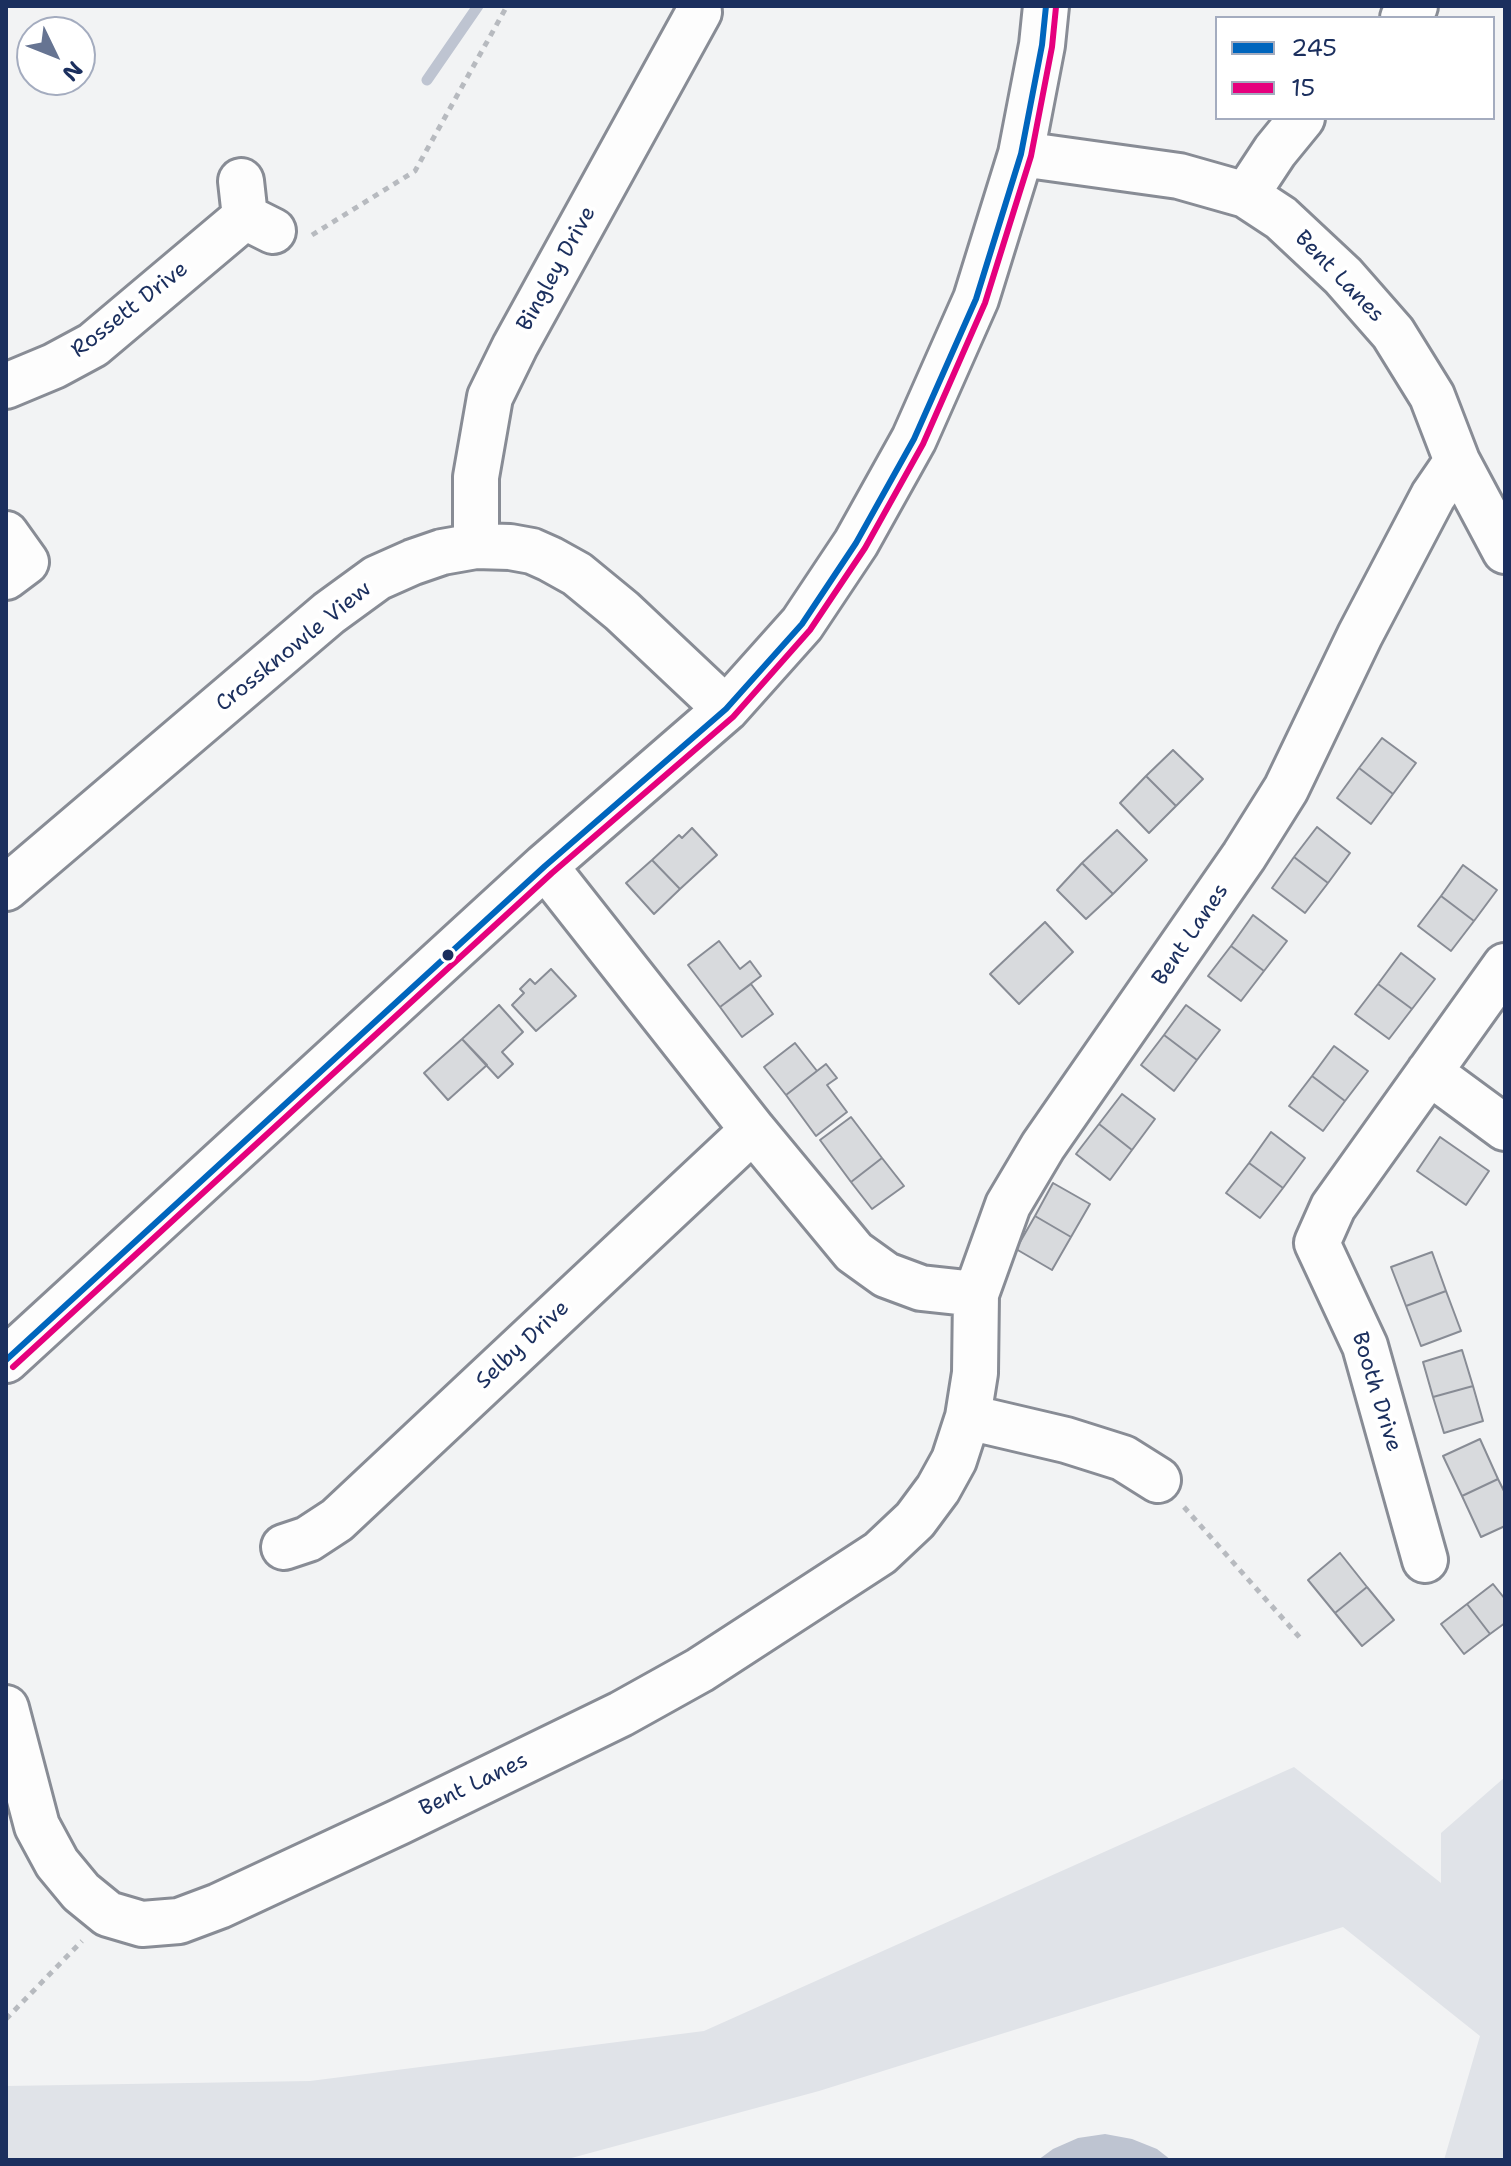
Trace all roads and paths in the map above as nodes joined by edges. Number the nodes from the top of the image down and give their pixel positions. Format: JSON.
{"nodes":[{"id":1,"x":507,"y":6,"type":"edge"},
{"id":2,"x":1046,"y":6,"type":"edge"},
{"id":3,"x":703,"y":13,"type":"edge"},
{"id":4,"x":1300,"y":120,"type":"edge"},
{"id":5,"x":1021,"y":154,"type":"junction"},
{"id":6,"x":1246,"y":195,"type":"junction"},
{"id":7,"x":253,"y":209,"type":"joint"},
{"id":8,"x":6,"y":386,"type":"edge"},
{"id":9,"x":1457,"y":461,"type":"junction"},
{"id":10,"x":6,"y":534,"type":"edge"},
{"id":11,"x":476,"y":546,"type":"junction"},
{"id":12,"x":1505,"y":551,"type":"edge"},
{"id":13,"x":6,"y":577,"type":"edge"},
{"id":14,"x":726,"y":709,"type":"junction"},
{"id":15,"x":545,"y":866,"type":"junction"},
{"id":16,"x":6,"y":888,"type":"edge"},
{"id":17,"x":1505,"y":966,"type":"edge"},
{"id":18,"x":1429,"y":1072,"type":"junction"},
{"id":19,"x":1505,"y":1128,"type":"edge"},
{"id":20,"x":753,"y":1130,"type":"junction"},
{"id":21,"x":976,"y":1294,"type":"junction"},
{"id":22,"x":6,"y":1360,"type":"edge"},
{"id":23,"x":968,"y":1417,"type":"junction"},
{"id":24,"x":1158,"y":1480,"type":"joint"},
{"id":25,"x":284,"y":1547,"type":"dead end"},
{"id":26,"x":1425,"y":1560,"type":"dead end"},
{"id":27,"x":1301,"y":1639,"type":"dead end"},
{"id":28,"x":6,"y":1708,"type":"edge"},
{"id":29,"x":108,"y":1914,"type":"junction"},
{"id":30,"x":6,"y":2019,"type":"edge"}],
"edges":[{"from":1,"to":7,"type":"path"},
{"from":2,"to":5,"type":"street"},
{"from":3,"to":11,"type":"street","name":"Bingley Drive"},
{"from":4,"to":6,"type":"street"},
{"from":5,"to":6,"type":"street","name":"Bent Lanes"},
{"from":5,"to":14,"type":"street"},
{"from":6,"to":9,"type":"street","name":"Bent Lanes"},
{"from":7,"to":8,"type":"street","name":"Rossett Drive"},
{"from":9,"to":12,"type":"street","name":"Bent Lanes"},
{"from":9,"to":21,"type":"street","name":"Bent Lanes"},
{"from":10,"to":13,"type":"street"},
{"from":11,"to":14,"type":"street","name":"Crossknowle View"},
{"from":11,"to":16,"type":"street","name":"Crossknowle View"},
{"from":14,"to":15,"type":"street"},
{"from":15,"to":20,"type":"street"},
{"from":15,"to":22,"type":"street"},
{"from":17,"to":18,"type":"street","name":"Booth Drive"},
{"from":18,"to":19,"type":"street"},
{"from":18,"to":26,"type":"street","name":"Booth Drive"},
{"from":20,"to":21,"type":"street"},
{"from":20,"to":25,"type":"street","name":"Selby Drive"},
{"from":21,"to":23,"type":"street","name":"Bent Lanes"},
{"from":23,"to":24,"type":"street"},
{"from":23,"to":29,"type":"street","name":"Bent Lanes"},
{"from":24,"to":27,"type":"path"},
{"from":28,"to":29,"type":"street","name":"Bent Lanes"},
{"from":29,"to":30,"type":"path"}]}
